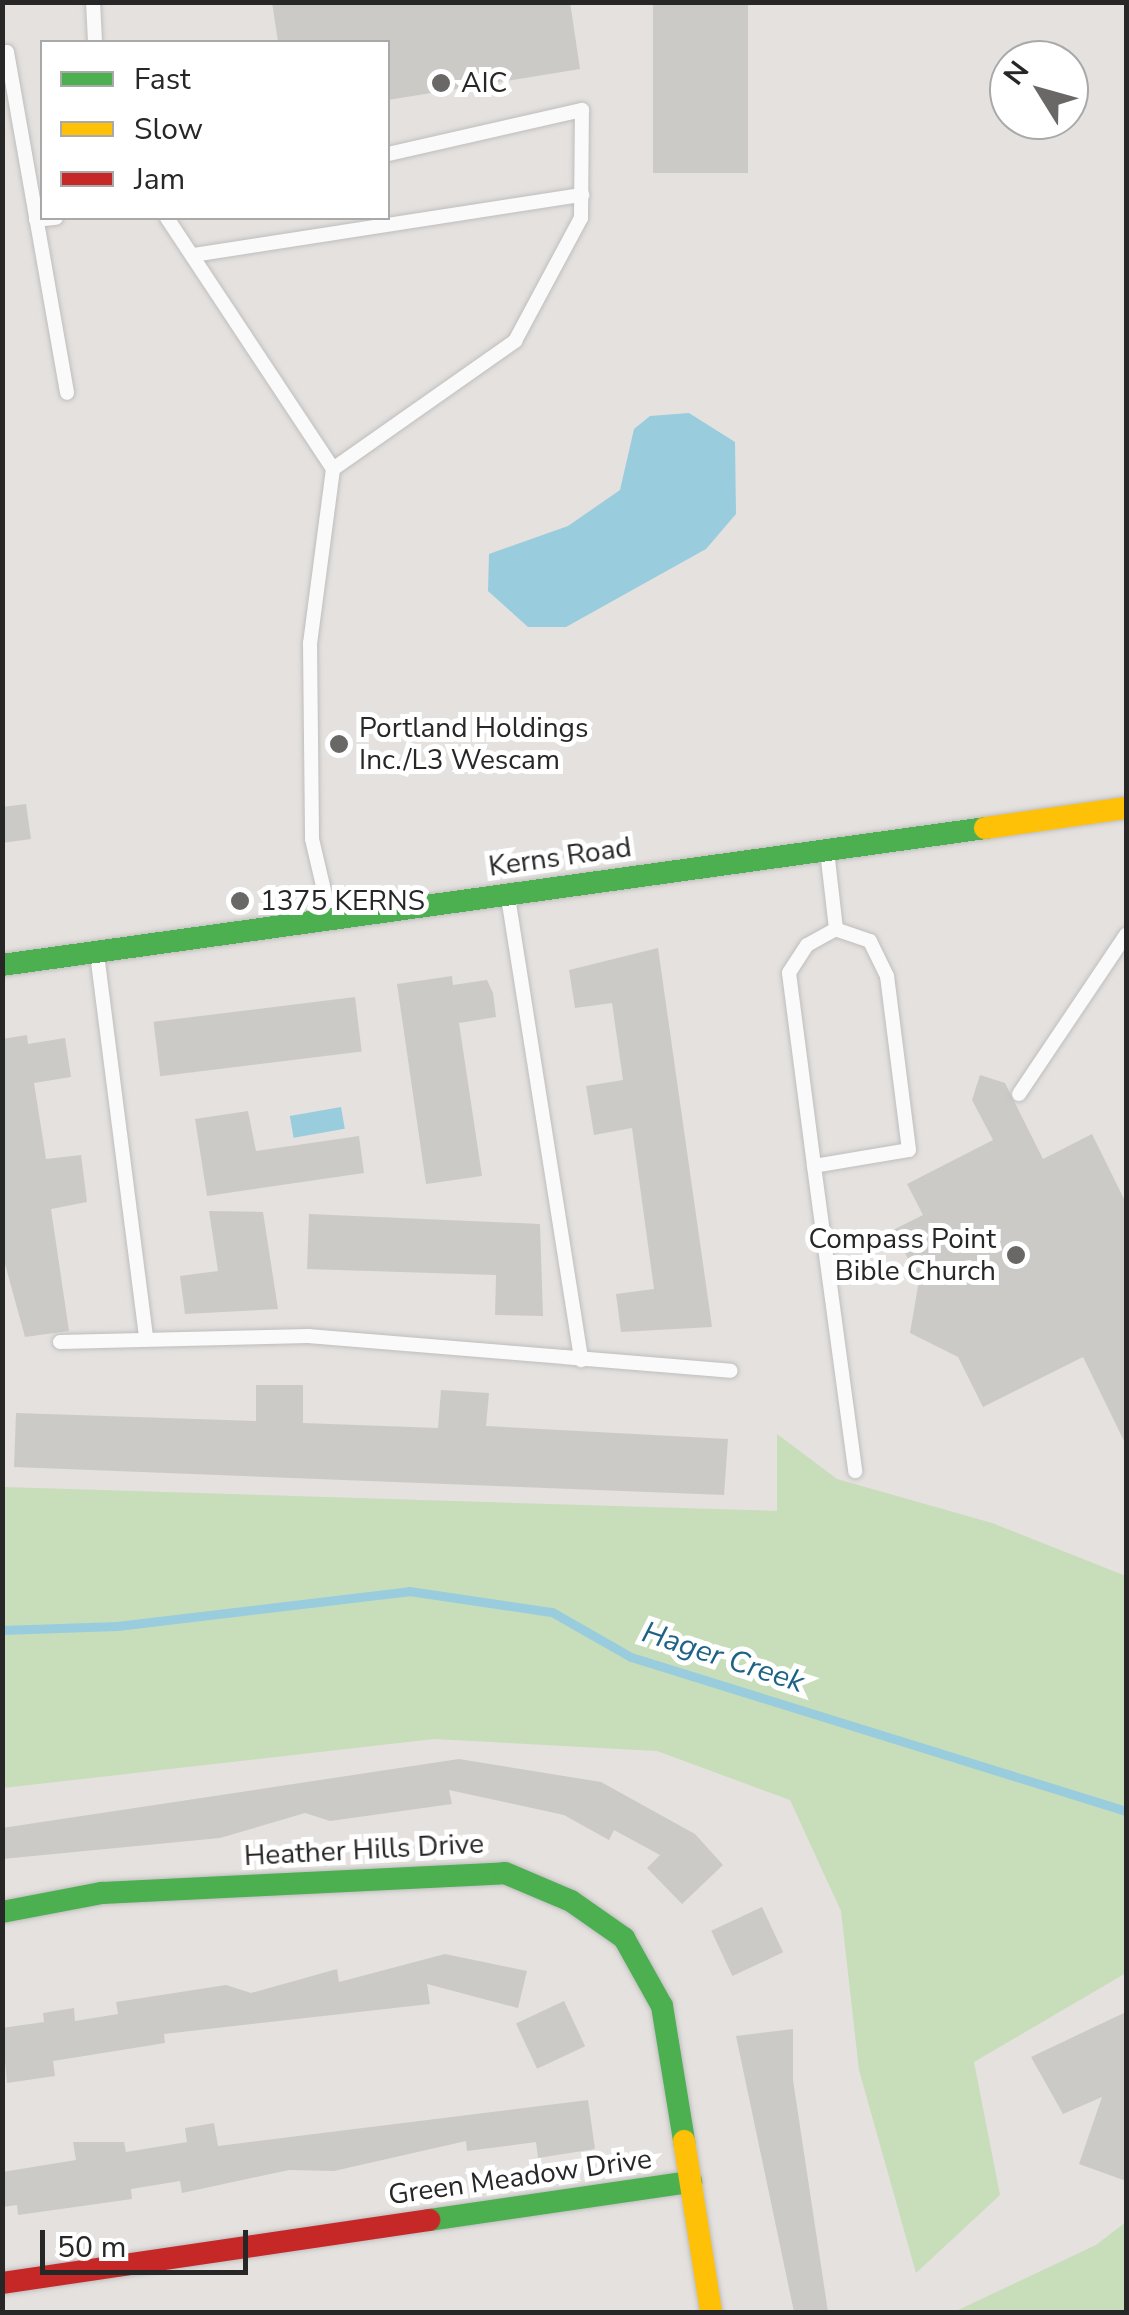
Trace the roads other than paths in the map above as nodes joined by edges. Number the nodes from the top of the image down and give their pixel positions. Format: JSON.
{"nodes":[{"id":1,"x":93,"y":2,"type":"edge"},
{"id":2,"x":95,"y":40,"type":"edge"},
{"id":3,"x":6,"y":52,"type":"dead end"},
{"id":4,"x":390,"y":154,"type":"edge"},
{"id":5,"x":582,"y":195,"type":"junction"},
{"id":6,"x":36,"y":220,"type":"junction"},
{"id":7,"x":40,"y":220,"type":"edge"},
{"id":8,"x":169,"y":220,"type":"edge"},
{"id":9,"x":193,"y":255,"type":"junction"},
{"id":10,"x":67,"y":394,"type":"dead end"},
{"id":11,"x":333,"y":468,"type":"junction"},
{"id":12,"x":1126,"y":813,"type":"edge"},
{"id":13,"x":826,"y":850,"type":"junction"},
{"id":14,"x":508,"y":894,"type":"junction"},
{"id":15,"x":332,"y":922,"type":"junction"},
{"id":16,"x":836,"y":930,"type":"junction"},
{"id":17,"x":1126,"y":935,"type":"edge"},
{"id":18,"x":98,"y":954,"type":"junction"},
{"id":19,"x":2,"y":965,"type":"edge"},
{"id":20,"x":1019,"y":1094,"type":"dead end"},
{"id":21,"x":814,"y":1166,"type":"junction"},
{"id":22,"x":146,"y":1335,"type":"junction"},
{"id":23,"x":60,"y":1342,"type":"dead end"},
{"id":24,"x":581,"y":1360,"type":"junction"},
{"id":25,"x":730,"y":1370,"type":"dead end"},
{"id":26,"x":855,"y":1471,"type":"dead end"},
{"id":27,"x":2,"y":1912,"type":"edge"},
{"id":28,"x":691,"y":2182,"type":"junction"},
{"id":29,"x":2,"y":2283,"type":"edge"},
{"id":30,"x":711,"y":2312,"type":"edge"}],
"edges":[{"from":1,"to":2,"type":"lane"},
{"from":3,"to":6,"type":"lane"},
{"from":4,"to":5,"type":"lane"},
{"from":5,"to":9,"type":"lane"},
{"from":5,"to":11,"type":"lane"},
{"from":6,"to":7,"type":"lane"},
{"from":6,"to":10,"type":"lane"},
{"from":8,"to":9,"type":"lane"},
{"from":9,"to":11,"type":"lane"},
{"from":11,"to":15,"type":"lane"},
{"from":12,"to":13,"type":"street","name":"Kerns Road"},
{"from":13,"to":14,"type":"street","name":"Kerns Road"},
{"from":13,"to":16,"type":"lane"},
{"from":14,"to":15,"type":"street","name":"Kerns Road"},
{"from":14,"to":24,"type":"lane"},
{"from":15,"to":18,"type":"street","name":"Kerns Road"},
{"from":16,"to":21,"type":"lane"},
{"from":16,"to":21,"type":"lane"},
{"from":17,"to":20,"type":"lane"},
{"from":18,"to":19,"type":"street","name":"Kerns Road"},
{"from":18,"to":22,"type":"lane"},
{"from":21,"to":26,"type":"lane"},
{"from":22,"to":23,"type":"lane"},
{"from":22,"to":24,"type":"lane"},
{"from":24,"to":25,"type":"lane"},
{"from":27,"to":28,"type":"street","name":"Heather Hills Drive"},
{"from":28,"to":29,"type":"street","name":"Green Meadow Drive"},
{"from":28,"to":30,"type":"street","name":"Heather Hills Drive"}]}
